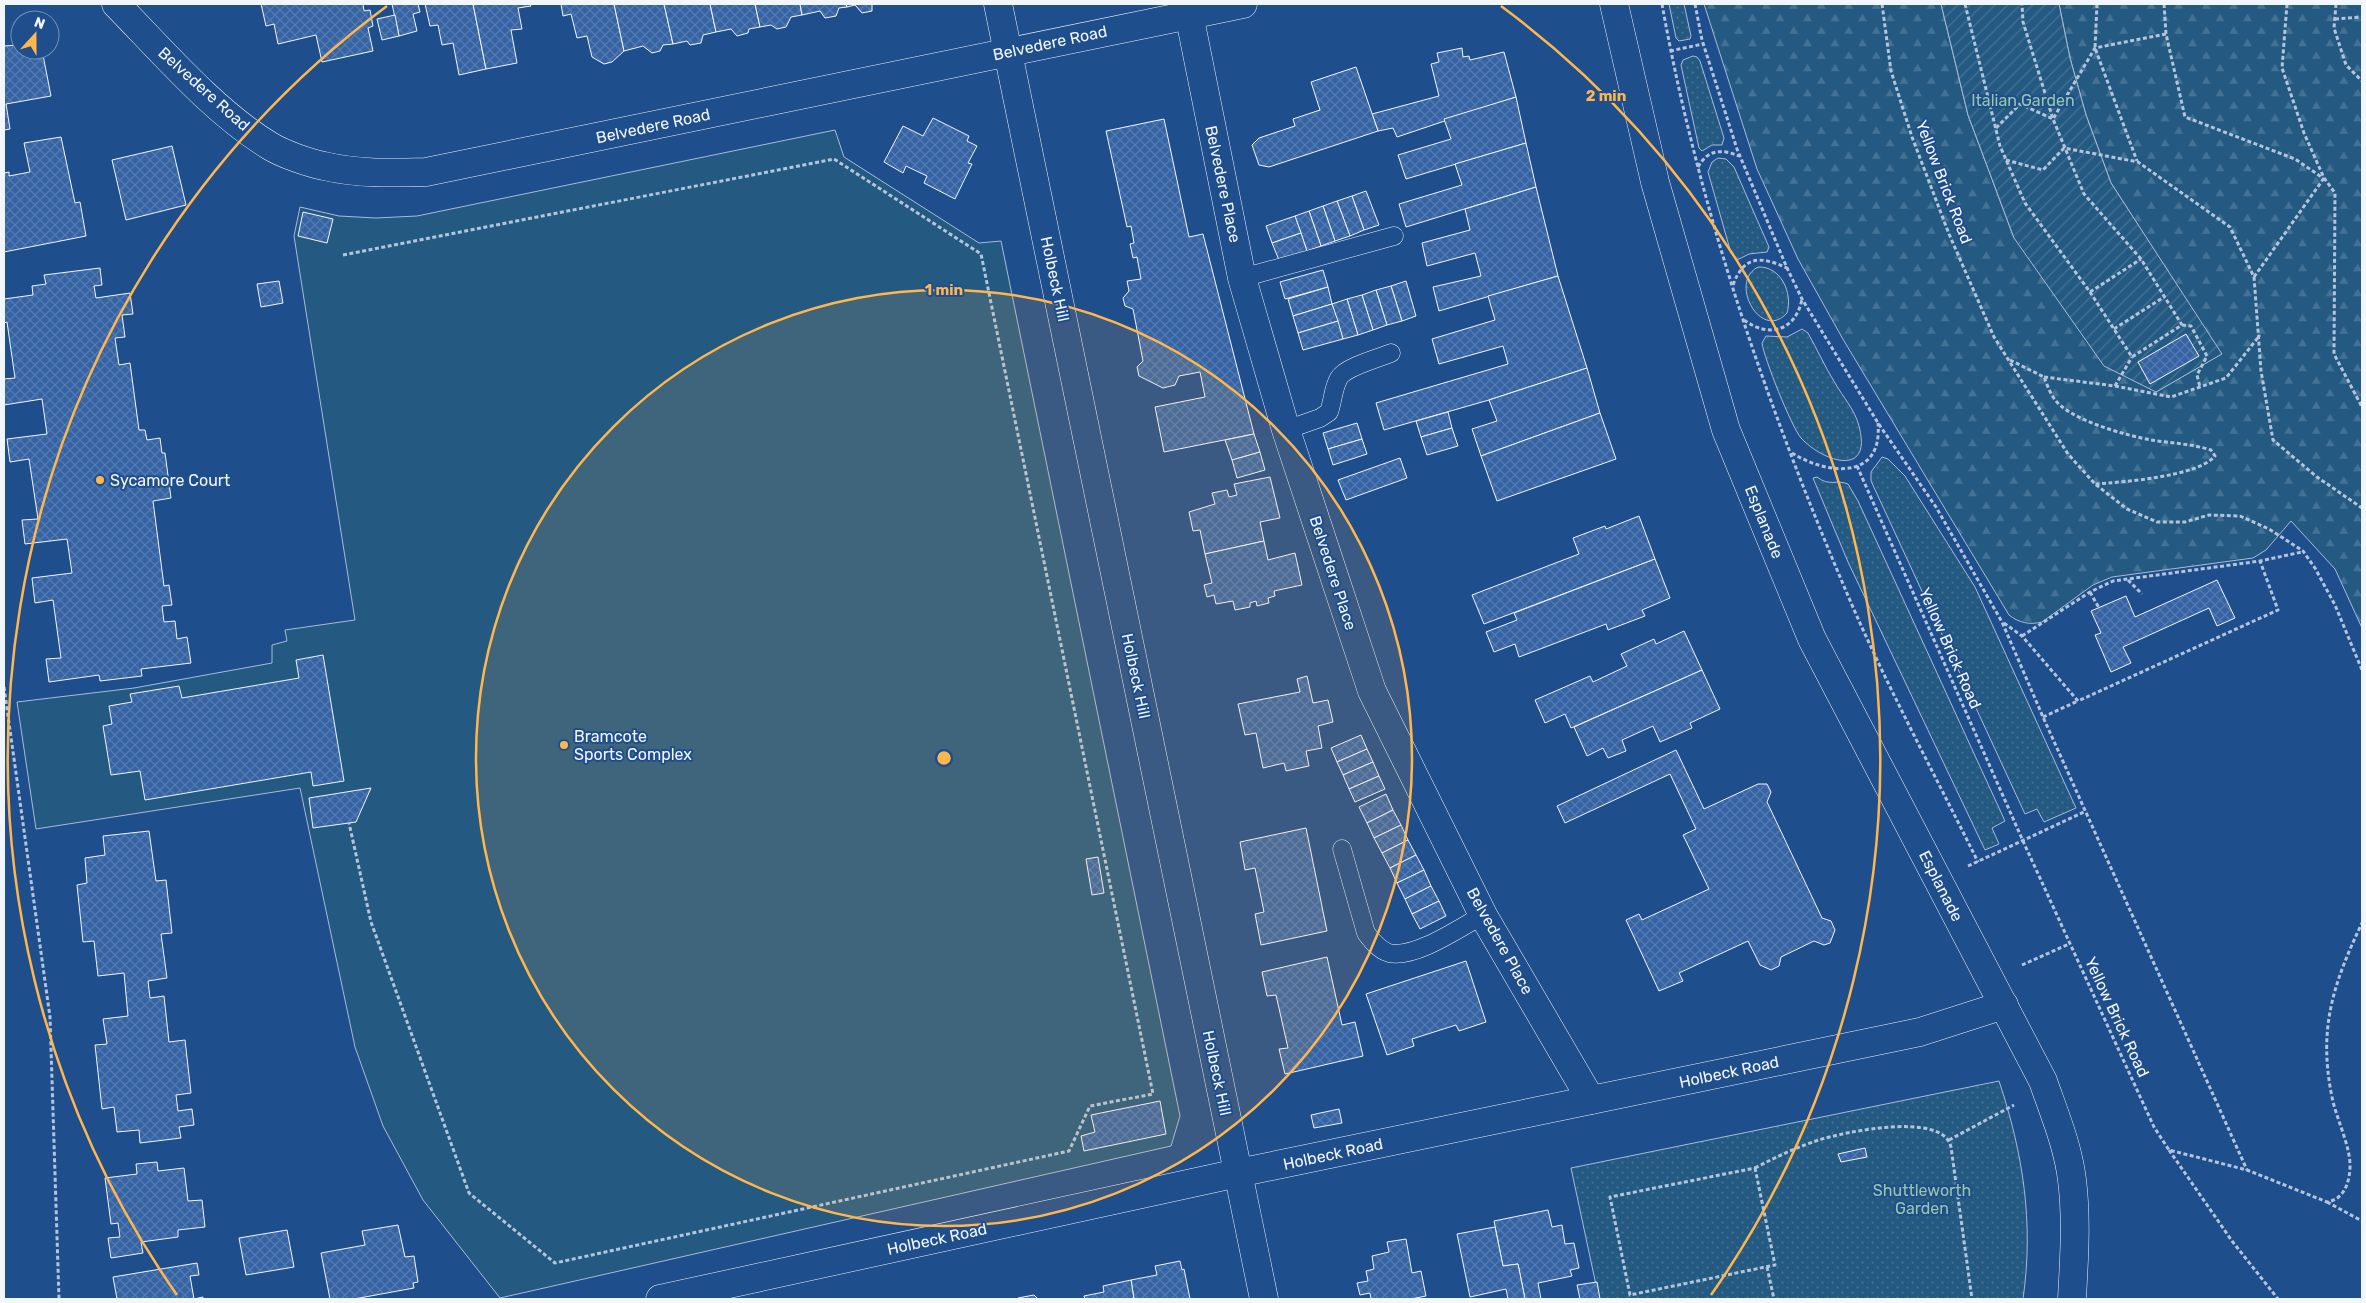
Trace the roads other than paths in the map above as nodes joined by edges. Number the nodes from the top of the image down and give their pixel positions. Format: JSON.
{"nodes":[{"id":1,"x":116,"y":4,"type":"edge"},
{"id":2,"x":998,"y":4,"type":"edge"},
{"id":3,"x":1243,"y":4,"type":"edge"},
{"id":4,"x":1614,"y":4,"type":"edge"},
{"id":5,"x":1187,"y":9,"type":"edge"},
{"id":6,"x":1008,"y":52,"type":"junction"},
{"id":7,"x":1394,"y":236,"type":"dead end"},
{"id":8,"x":1242,"y":278,"type":"junction"},
{"id":9,"x":1392,"y":353,"type":"dead end"},
{"id":10,"x":1286,"y":430,"type":"junction"},
{"id":11,"x":1342,"y":850,"type":"dead end"},
{"id":12,"x":1483,"y":915,"type":"junction"},
{"id":13,"x":2004,"y":1005,"type":"junction"},
{"id":14,"x":1591,"y":1100,"type":"junction"},
{"id":15,"x":1238,"y":1173,"type":"junction"},
{"id":16,"x":660,"y":1299,"type":"edge"},
{"id":17,"x":1264,"y":1299,"type":"edge"},
{"id":18,"x":2072,"y":1299,"type":"edge"}],
"edges":[{"from":1,"to":6,"type":"street","name":"Belvedere Road"},
{"from":2,"to":6,"type":"street","name":"Holbeck Hill"},
{"from":3,"to":5,"type":"street","name":"Belvedere Road"},
{"from":4,"to":13,"type":"street","name":"Esplanade"},
{"from":5,"to":6,"type":"street","name":"Belvedere Road"},
{"from":5,"to":8,"type":"street","name":"Belvedere Place"},
{"from":6,"to":15,"type":"street","name":"Holbeck Hill"},
{"from":7,"to":8,"type":"lane"},
{"from":8,"to":10,"type":"street","name":"Belvedere Place"},
{"from":9,"to":10,"type":"lane"},
{"from":10,"to":12,"type":"street","name":"Belvedere Place"},
{"from":11,"to":12,"type":"lane"},
{"from":12,"to":14,"type":"street","name":"Belvedere Place"},
{"from":13,"to":14,"type":"street","name":"Holbeck Road"},
{"from":13,"to":18,"type":"street","name":"Esplanade"},
{"from":14,"to":15,"type":"street","name":"Holbeck Road"},
{"from":15,"to":16,"type":"street","name":"Holbeck Road"},
{"from":15,"to":17,"type":"street","name":"Holbeck Hill"}]}
